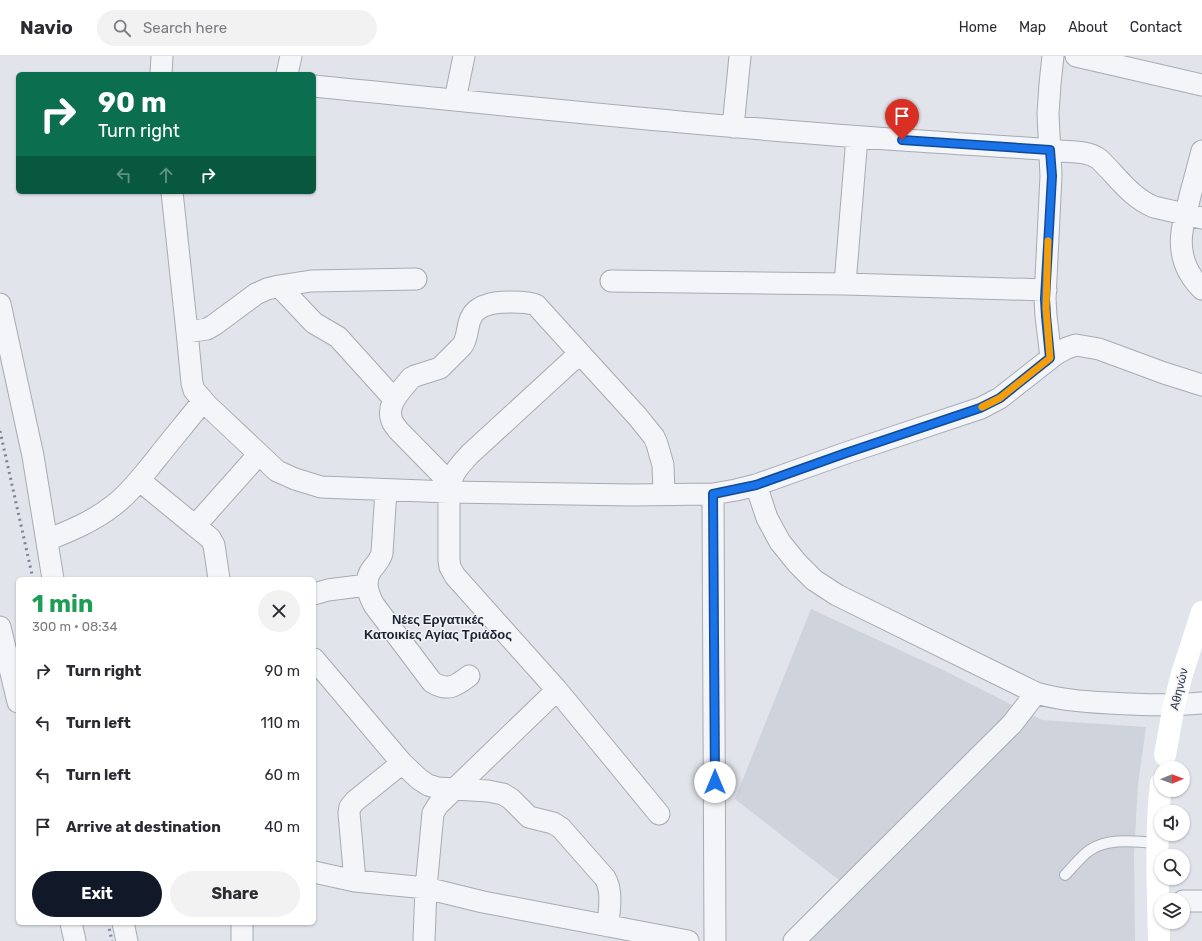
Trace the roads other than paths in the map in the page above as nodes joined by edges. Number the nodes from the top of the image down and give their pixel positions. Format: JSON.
{"nodes":[{"id":1,"x":162,"y":56,"type":"edge"},
{"id":2,"x":291,"y":56,"type":"edge"},
{"id":3,"x":464,"y":56,"type":"edge"},
{"id":4,"x":740,"y":56,"type":"edge"},
{"id":5,"x":1053,"y":56,"type":"edge"},
{"id":6,"x":1076,"y":56,"type":"edge"},
{"id":7,"x":161,"y":72,"type":"edge"},
{"id":8,"x":287,"y":72,"type":"edge"},
{"id":9,"x":1202,"y":85,"type":"edge"},
{"id":10,"x":316,"y":86,"type":"edge"},
{"id":11,"x":455,"y":100,"type":"junction"},
{"id":12,"x":732,"y":126,"type":"junction"},
{"id":13,"x":857,"y":137,"type":"junction"},
{"id":14,"x":1050,"y":150,"type":"junction"},
{"id":15,"x":1202,"y":151,"type":"edge"},
{"id":16,"x":172,"y":194,"type":"edge"},
{"id":17,"x":1194,"y":216,"type":"edge"},
{"id":18,"x":416,"y":279,"type":"dead end"},
{"id":19,"x":611,"y":281,"type":"dead end"},
{"id":20,"x":845,"y":284,"type":"junction"},
{"id":21,"x":279,"y":286,"type":"junction"},
{"id":22,"x":1202,"y":289,"type":"edge"},
{"id":23,"x":1046,"y":290,"type":"junction"},
{"id":24,"x":0,"y":304,"type":"edge"},
{"id":25,"x":187,"y":332,"type":"junction"},
{"id":26,"x":579,"y":354,"type":"junction"},
{"id":27,"x":1050,"y":358,"type":"junction"},
{"id":28,"x":1202,"y":385,"type":"edge"},
{"id":29,"x":394,"y":399,"type":"junction"},
{"id":30,"x":203,"y":401,"type":"junction"},
{"id":31,"x":259,"y":454,"type":"junction"},
{"id":32,"x":139,"y":480,"type":"junction"},
{"id":33,"x":756,"y":485,"type":"junction"},
{"id":34,"x":449,"y":488,"type":"junction"},
{"id":35,"x":386,"y":490,"type":"junction"},
{"id":36,"x":664,"y":494,"type":"junction"},
{"id":37,"x":713,"y":494,"type":"junction"},
{"id":38,"x":195,"y":526,"type":"junction"},
{"id":39,"x":46,"y":540,"type":"junction"},
{"id":40,"x":53,"y":577,"type":"edge"},
{"id":41,"x":219,"y":577,"type":"edge"},
{"id":42,"x":366,"y":585,"type":"junction"},
{"id":43,"x":316,"y":593,"type":"edge"},
{"id":44,"x":1202,"y":612,"type":"edge"},
{"id":45,"x":0,"y":627,"type":"edge"},
{"id":46,"x":316,"y":661,"type":"edge"},
{"id":47,"x":469,"y":676,"type":"dead end"},
{"id":48,"x":557,"y":690,"type":"junction"},
{"id":49,"x":1036,"y":693,"type":"junction"},
{"id":50,"x":16,"y":694,"type":"edge"},
{"id":51,"x":1202,"y":703,"type":"edge"},
{"id":52,"x":1164,"y":761,"type":"edge"},
{"id":53,"x":402,"y":764,"type":"junction"},
{"id":54,"x":455,"y":789,"type":"junction"},
{"id":55,"x":1160,"y":797,"type":"edge"},
{"id":56,"x":659,"y":814,"type":"dead end"},
{"id":57,"x":1158,"y":843,"type":"junction"},
{"id":58,"x":316,"y":872,"type":"edge"},
{"id":59,"x":1065,"y":875,"type":"dead end"},
{"id":60,"x":355,"y":881,"type":"junction"},
{"id":61,"x":426,"y":888,"type":"junction"},
{"id":62,"x":1160,"y":893,"type":"edge"},
{"id":63,"x":1190,"y":901,"type":"edge"},
{"id":64,"x":1202,"y":901,"type":"edge"},
{"id":65,"x":71,"y":925,"type":"edge"},
{"id":66,"x":123,"y":925,"type":"edge"},
{"id":67,"x":242,"y":925,"type":"edge"},
{"id":68,"x":608,"y":926,"type":"junction"},
{"id":69,"x":1159,"y":929,"type":"edge"},
{"id":70,"x":75,"y":941,"type":"edge"},
{"id":71,"x":127,"y":941,"type":"edge"},
{"id":72,"x":242,"y":941,"type":"edge"},
{"id":73,"x":424,"y":941,"type":"edge"},
{"id":74,"x":688,"y":941,"type":"edge"},
{"id":75,"x":715,"y":941,"type":"edge"},
{"id":76,"x":794,"y":941,"type":"edge"},
{"id":77,"x":1159,"y":941,"type":"edge"}],
"edges":[{"from":1,"to":7,"type":"street"},
{"from":2,"to":8,"type":"street"},
{"from":3,"to":11,"type":"street"},
{"from":4,"to":12,"type":"street"},
{"from":5,"to":14,"type":"street"},
{"from":6,"to":9,"type":"street"},
{"from":10,"to":11,"type":"street"},
{"from":11,"to":12,"type":"street"},
{"from":12,"to":13,"type":"street"},
{"from":13,"to":14,"type":"street"},
{"from":13,"to":20,"type":"street"},
{"from":14,"to":17,"type":"street"},
{"from":14,"to":23,"type":"street"},
{"from":15,"to":17,"type":"street"},
{"from":16,"to":25,"type":"street"},
{"from":17,"to":22,"type":"street"},
{"from":18,"to":21,"type":"street"},
{"from":19,"to":20,"type":"street"},
{"from":20,"to":23,"type":"street"},
{"from":21,"to":25,"type":"street"},
{"from":21,"to":29,"type":"street"},
{"from":23,"to":27,"type":"street"},
{"from":24,"to":39,"type":"street"},
{"from":25,"to":30,"type":"street"},
{"from":26,"to":29,"type":"street"},
{"from":26,"to":34,"type":"street"},
{"from":26,"to":36,"type":"street"},
{"from":27,"to":28,"type":"street"},
{"from":27,"to":33,"type":"street"},
{"from":29,"to":34,"type":"street"},
{"from":30,"to":31,"type":"street"},
{"from":30,"to":32,"type":"street"},
{"from":31,"to":35,"type":"street"},
{"from":31,"to":38,"type":"street"},
{"from":32,"to":38,"type":"street"},
{"from":32,"to":39,"type":"street"},
{"from":33,"to":37,"type":"street"},
{"from":33,"to":49,"type":"street"},
{"from":34,"to":35,"type":"street"},
{"from":34,"to":36,"type":"street"},
{"from":34,"to":48,"type":"street"},
{"from":35,"to":42,"type":"street"},
{"from":36,"to":37,"type":"street"},
{"from":37,"to":75,"type":"street"},
{"from":38,"to":41,"type":"street"},
{"from":39,"to":40,"type":"street"},
{"from":42,"to":43,"type":"street"},
{"from":42,"to":47,"type":"street"},
{"from":44,"to":52,"type":"main road","name":"Αθηνών","bridge":true},
{"from":45,"to":50,"type":"street"},
{"from":46,"to":53,"type":"street"},
{"from":48,"to":54,"type":"street"},
{"from":48,"to":56,"type":"street"},
{"from":49,"to":51,"type":"street"},
{"from":49,"to":76,"type":"street"},
{"from":53,"to":54,"type":"street"},
{"from":53,"to":60,"type":"street"},
{"from":54,"to":61,"type":"street"},
{"from":54,"to":68,"type":"street"},
{"from":55,"to":57,"type":"main road"},
{"from":57,"to":59,"type":"lane"},
{"from":57,"to":62,"type":"main road"},
{"from":58,"to":60,"type":"street"},
{"from":60,"to":61,"type":"street"},
{"from":61,"to":68,"type":"street"},
{"from":61,"to":73,"type":"street"},
{"from":63,"to":64,"type":"street"},
{"from":65,"to":70,"type":"street"},
{"from":66,"to":71,"type":"street"},
{"from":67,"to":72,"type":"street"},
{"from":68,"to":74,"type":"street"},
{"from":69,"to":77,"type":"main road"}]}
